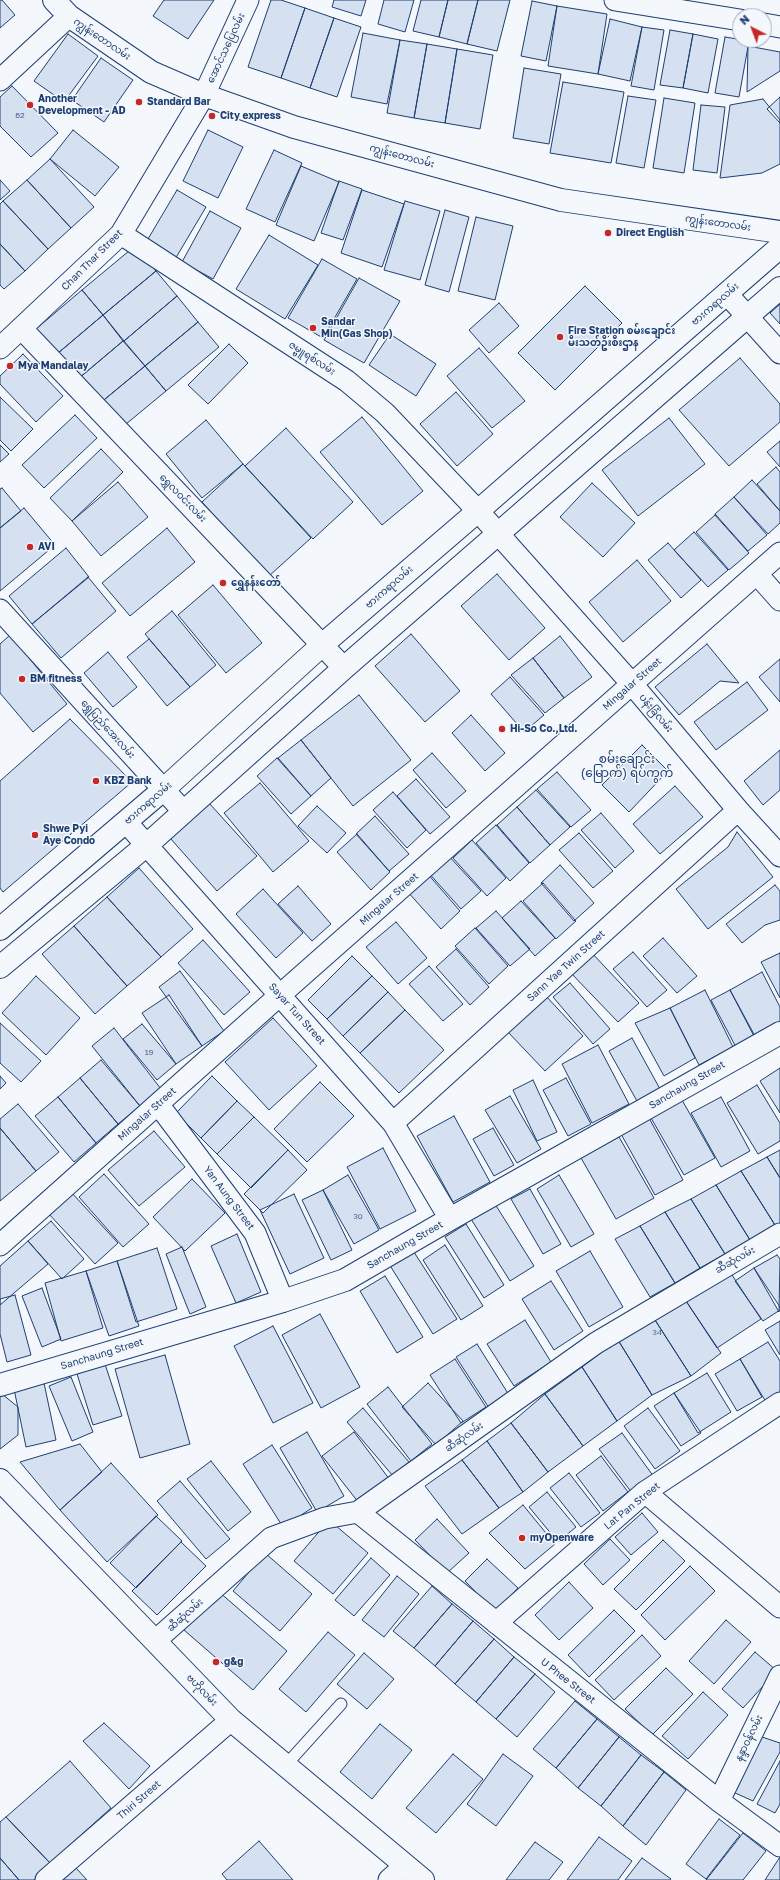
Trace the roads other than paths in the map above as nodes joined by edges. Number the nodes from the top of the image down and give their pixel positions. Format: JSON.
{"nodes":[{"id":1,"x":54,"y":0,"type":"edge"},
{"id":2,"x":248,"y":0,"type":"edge"},
{"id":3,"x":615,"y":0,"type":"edge"},
{"id":4,"x":69,"y":16,"type":"junction"},
{"id":5,"x":732,"y":19,"type":"edge"},
{"id":6,"x":0,"y":80,"type":"edge"},
{"id":7,"x":204,"y":95,"type":"junction"},
{"id":8,"x":780,"y":232,"type":"edge"},
{"id":9,"x":121,"y":234,"type":"junction"},
{"id":10,"x":780,"y":247,"type":"edge"},
{"id":11,"x":780,"y":288,"type":"edge"},
{"id":12,"x":727,"y":294,"type":"junction"},
{"id":13,"x":747,"y":318,"type":"junction"},
{"id":14,"x":21,"y":328,"type":"junction"},
{"id":15,"x":0,"y":348,"type":"edge"},
{"id":16,"x":780,"y":353,"type":"edge"},
{"id":17,"x":615,"y":391,"type":"junction"},
{"id":18,"x":636,"y":414,"type":"junction"},
{"id":19,"x":478,"y":512,"type":"junction"},
{"id":20,"x":498,"y":535,"type":"junction"},
{"id":21,"x":780,"y":553,"type":"edge"},
{"id":22,"x":757,"y":574,"type":"junction"},
{"id":23,"x":780,"y":600,"type":"edge"},
{"id":24,"x":0,"y":610,"type":"edge"},
{"id":25,"x":322,"y":645,"type":"junction"},
{"id":26,"x":344,"y":668,"type":"junction"},
{"id":27,"x":632,"y":684,"type":"junction"},
{"id":28,"x":163,"y":790,"type":"junction"},
{"id":29,"x":738,"y":810,"type":"junction"},
{"id":30,"x":184,"y":812,"type":"junction"},
{"id":31,"x":126,"y":822,"type":"junction"},
{"id":32,"x":148,"y":844,"type":"junction"},
{"id":33,"x":780,"y":856,"type":"edge"},
{"id":34,"x":0,"y":929,"type":"edge"},
{"id":35,"x":0,"y":967,"type":"edge"},
{"id":36,"x":280,"y":995,"type":"junction"},
{"id":37,"x":780,"y":1033,"type":"edge"},
{"id":38,"x":158,"y":1104,"type":"junction"},
{"id":39,"x":393,"y":1123,"type":"junction"},
{"id":40,"x":450,"y":1219,"type":"junction"},
{"id":41,"x":780,"y":1234,"type":"edge"},
{"id":42,"x":0,"y":1246,"type":"edge"},
{"id":43,"x":283,"y":1301,"type":"junction"},
{"id":44,"x":0,"y":1385,"type":"edge"},
{"id":45,"x":780,"y":1403,"type":"edge"},
{"id":46,"x":0,"y":1480,"type":"edge"},
{"id":47,"x":645,"y":1492,"type":"junction"},
{"id":48,"x":358,"y":1512,"type":"junction"},
{"id":49,"x":780,"y":1607,"type":"edge"},
{"id":50,"x":496,"y":1623,"type":"junction"},
{"id":51,"x":155,"y":1641,"type":"junction"},
{"id":52,"x":780,"y":1676,"type":"edge"},
{"id":53,"x":341,"y":1704,"type":"dead end"},
{"id":54,"x":231,"y":1720,"type":"junction"},
{"id":55,"x":285,"y":1766,"type":"junction"},
{"id":56,"x":718,"y":1800,"type":"junction"},
{"id":57,"x":780,"y":1846,"type":"edge"},
{"id":58,"x":405,"y":1866,"type":"junction"},
{"id":59,"x":46,"y":1880,"type":"edge"},
{"id":60,"x":389,"y":1880,"type":"edge"},
{"id":61,"x":423,"y":1880,"type":"edge"}],
"edges":[{"from":1,"to":4,"type":"main road","name":"ကျွန်းတောလမ်း"},
{"from":2,"to":7,"type":"street","name":"အောင်သပြေလမ်း"},
{"from":3,"to":5,"type":"street"},
{"from":4,"to":6,"type":"street"},
{"from":4,"to":7,"type":"main road","name":"ကျွန်းတောလမ်း"},
{"from":7,"to":8,"type":"main road","name":"ကျွန်းတောလမ်း"},
{"from":7,"to":9,"type":"street","name":"Chan Thar Street"},
{"from":9,"to":14,"type":"street","name":"Chan Thar Street"},
{"from":9,"to":19,"type":"street","name":"ဇမ္ဗူရစ်လမ်း"},
{"from":10,"to":12,"type":"main road","name":"ဗားကရာလမ်း"},
{"from":11,"to":13,"type":"main road"},
{"from":12,"to":13,"type":"street"},
{"from":12,"to":17,"type":"main road","name":"ဗားကရာလမ်း"},
{"from":13,"to":16,"type":"street"},
{"from":13,"to":18,"type":"main road"},
{"from":14,"to":15,"type":"street","name":"Chan Thar Street"},
{"from":14,"to":25,"type":"street","name":"ရွှေလဝင်းလမ်း"},
{"from":17,"to":18,"type":"main road"},
{"from":17,"to":19,"type":"main road","name":"ဗားကရာလမ်း"},
{"from":18,"to":20,"type":"main road"},
{"from":19,"to":20,"type":"street","name":"ဇမ္ဗူရစ်လမ်း"},
{"from":19,"to":25,"type":"main road","name":"ဗားကရာလမ်း"},
{"from":20,"to":26,"type":"main road"},
{"from":20,"to":27,"type":"street","name":"ပန်းခြံလမ်း"},
{"from":21,"to":22,"type":"street","name":"Mingalar Street"},
{"from":22,"to":23,"type":"street"},
{"from":22,"to":27,"type":"street","name":"Mingalar Street"},
{"from":24,"to":28,"type":"street","name":"ရွှေပြည်အေးလမ်း"},
{"from":25,"to":26,"type":"street","name":"ရွှေလဝင်းလမ်း"},
{"from":25,"to":28,"type":"main road","name":"ဗားကရာလမ်း"},
{"from":26,"to":30,"type":"main road"},
{"from":27,"to":29,"type":"street","name":"ပန်းခြံလမ်း"},
{"from":27,"to":36,"type":"street","name":"Mingalar Street"},
{"from":28,"to":30,"type":"street","name":"ရွှေပြည်အေးလမ်း"},
{"from":28,"to":31,"type":"main road","name":"ဗားကရာလမ်း"},
{"from":29,"to":33,"type":"street","name":"ပန်းခြံလမ်း"},
{"from":29,"to":39,"type":"street","name":"Sann Yae Twin Street"},
{"from":30,"to":32,"type":"main road"},
{"from":31,"to":32,"type":"street","name":"Sayar Tun Street"},
{"from":31,"to":34,"type":"main road","name":"ဗားကရာလမ်း"},
{"from":32,"to":35,"type":"main road"},
{"from":32,"to":36,"type":"street","name":"Sayar Tun Street"},
{"from":36,"to":38,"type":"street","name":"Mingalar Street"},
{"from":36,"to":39,"type":"street","name":"Sayar Tun Street"},
{"from":37,"to":40,"type":"main road","name":"Sanchaung Street"},
{"from":38,"to":42,"type":"street","name":"Mingalar Street"},
{"from":38,"to":43,"type":"street","name":"Yan Aung Street"},
{"from":39,"to":40,"type":"street","name":"Sayar Tun Street"},
{"from":40,"to":43,"type":"main road","name":"Sanchaung Street"},
{"from":41,"to":48,"type":"street","name":"ဆီဆုံလမ်း"},
{"from":43,"to":44,"type":"main road","name":"Sanchaung Street"},
{"from":45,"to":47,"type":"street","name":"Lat Pan Street"},
{"from":46,"to":51,"type":"main road","name":"ဗဟိုလမ်း"},
{"from":47,"to":49,"type":"street"},
{"from":47,"to":50,"type":"street","name":"Lat Pan Street"},
{"from":48,"to":50,"type":"street","name":"U Phee Street"},
{"from":48,"to":51,"type":"street","name":"ဆီဆုံလမ်း"},
{"from":50,"to":56,"type":"street","name":"U Phee Street"},
{"from":51,"to":54,"type":"main road","name":"ဗဟိုလမ်း"},
{"from":52,"to":56,"type":"street","name":"နန္ဒာ၀န်လမ်း"},
{"from":53,"to":55,"type":"lane"},
{"from":54,"to":55,"type":"main road","name":"ဗဟိုလမ်း"},
{"from":54,"to":59,"type":"street","name":"Thiri Street"},
{"from":55,"to":58,"type":"main road","name":"ဗဟိုလမ်း"},
{"from":56,"to":57,"type":"street","name":"U Phee Street"},
{"from":58,"to":60,"type":"street"},
{"from":58,"to":61,"type":"main road","name":"ဗဟိုလမ်း"}]}
